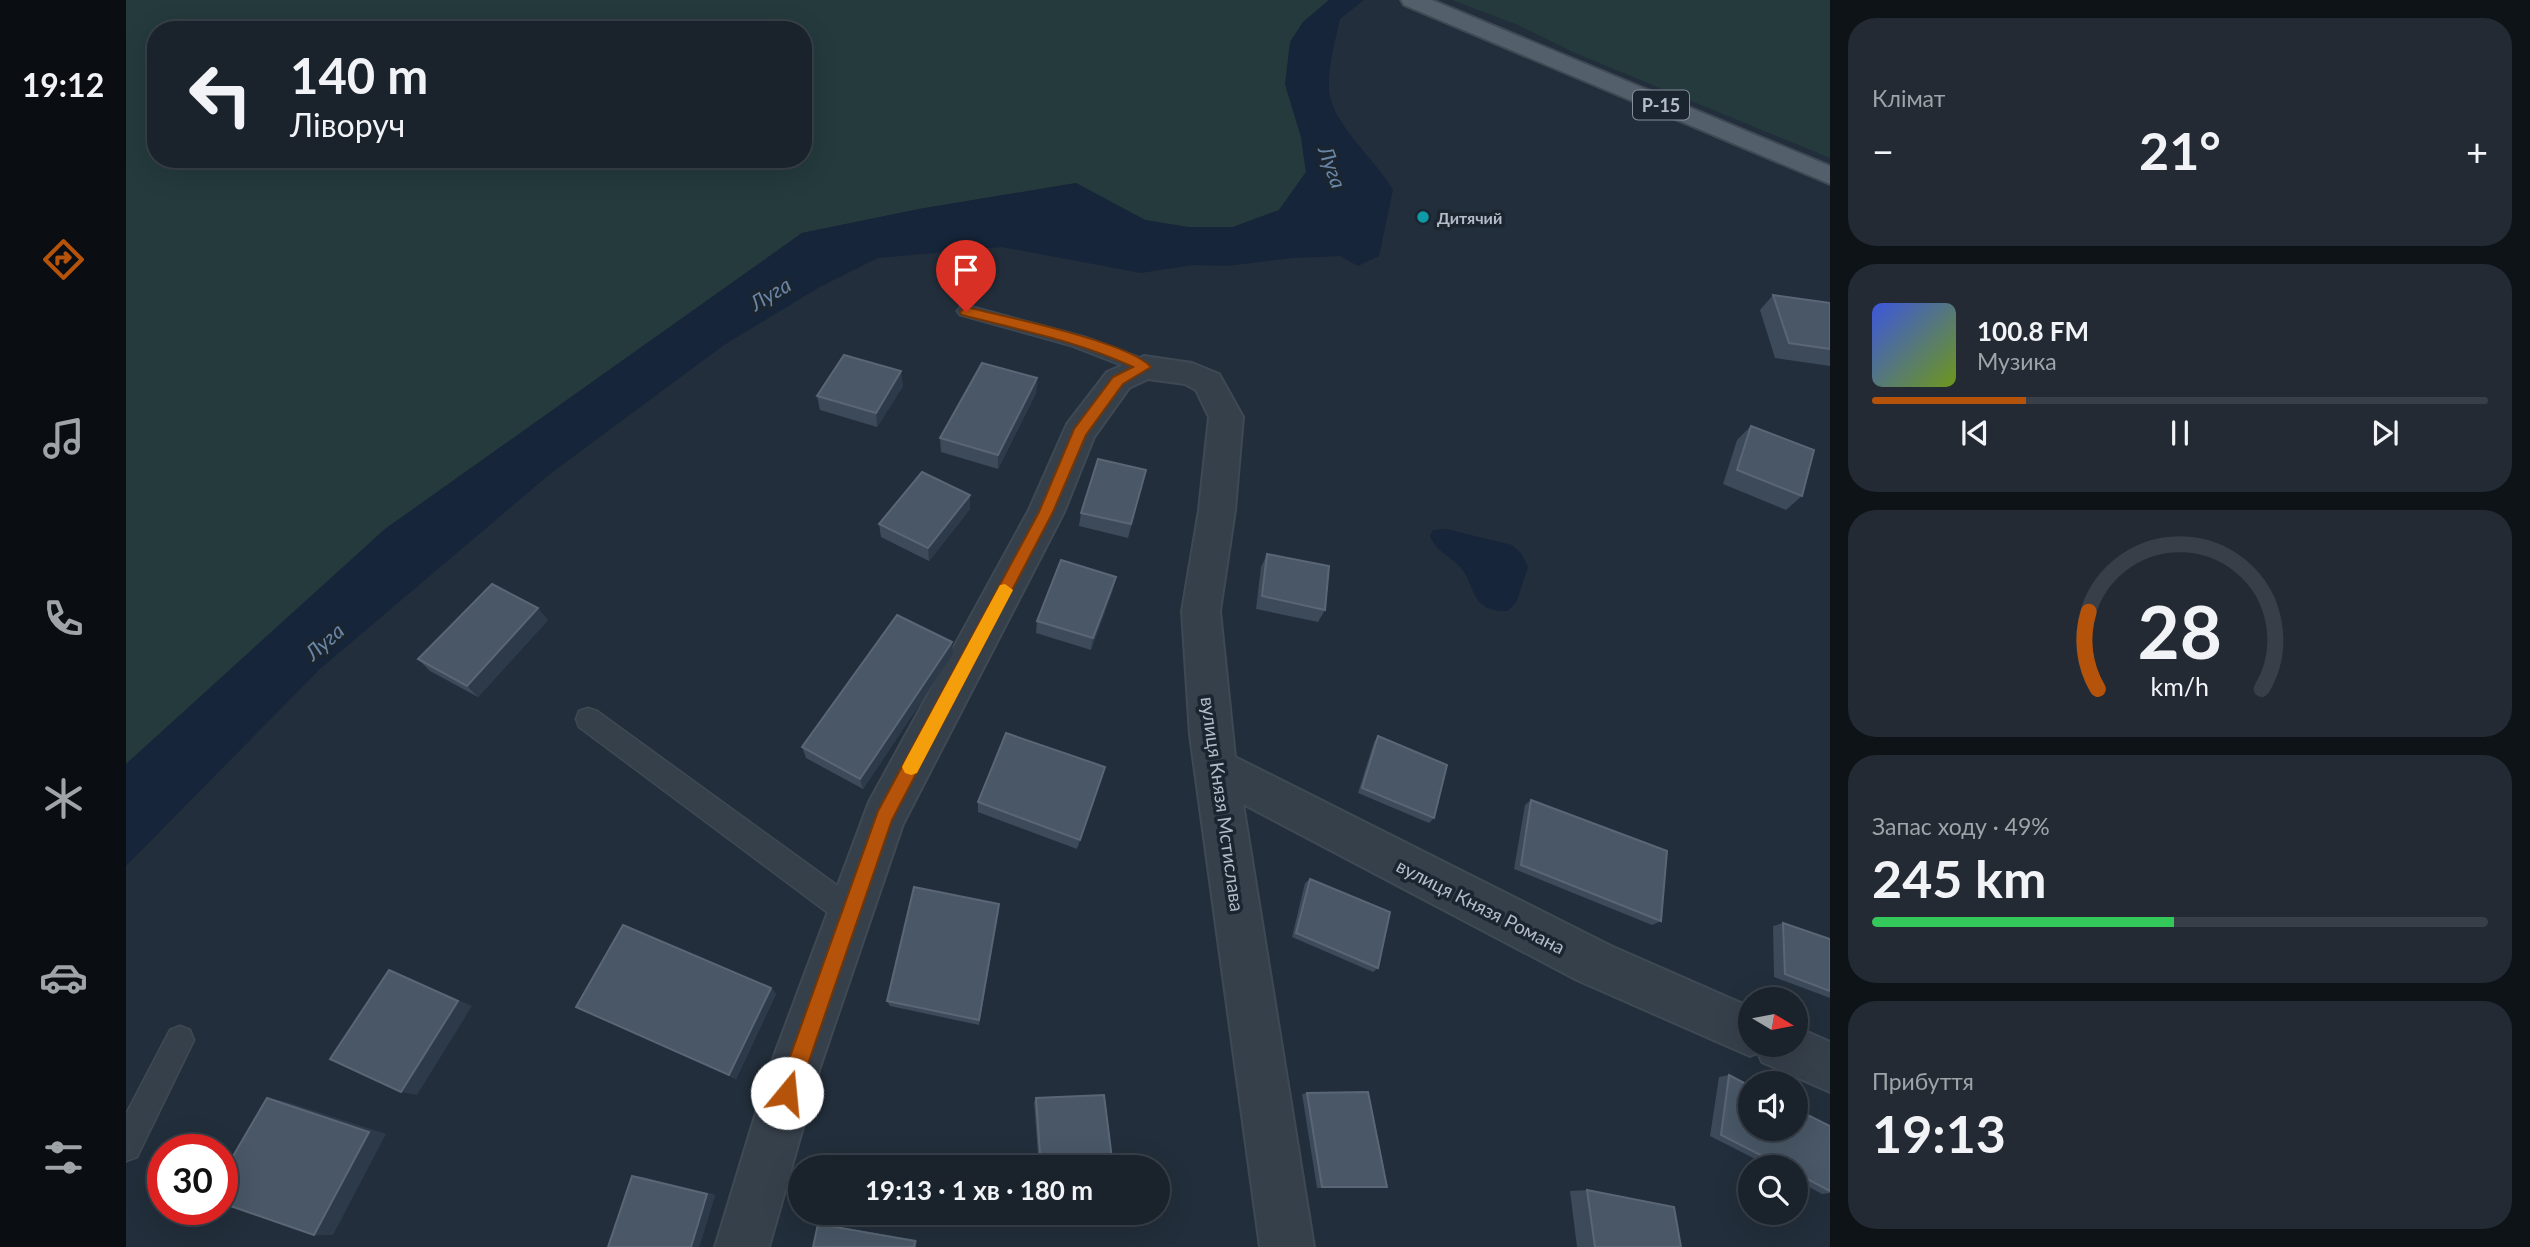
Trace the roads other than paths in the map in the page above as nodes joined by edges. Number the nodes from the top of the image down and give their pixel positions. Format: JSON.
{"nodes":[{"id":1,"x":1421,"y":4,"type":"edge"},
{"id":2,"x":1830,"y":176,"type":"edge"},
{"id":3,"x":966,"y":312,"type":"dead end"},
{"id":4,"x":1144,"y":367,"type":"junction"},
{"id":5,"x":588,"y":719,"type":"dead end"},
{"id":6,"x":1217,"y":769,"type":"junction"},
{"id":7,"x":850,"y":912,"type":"junction"},
{"id":8,"x":1738,"y":1027,"type":"edge"},
{"id":9,"x":180,"y":1040,"type":"dead end"},
{"id":10,"x":1807,"y":1057,"type":"edge"},
{"id":11,"x":1830,"y":1067,"type":"edge"},
{"id":12,"x":126,"y":1146,"type":"edge"},
{"id":13,"x":742,"y":1247,"type":"edge"},
{"id":14,"x":1287,"y":1247,"type":"edge"}],
"edges":[{"from":1,"to":2,"type":"main road","number":"Р-15"},
{"from":3,"to":4,"type":"lane"},
{"from":4,"to":6,"type":"street","name":"вулиця Князя Мстислава"},
{"from":4,"to":7,"type":"street"},
{"from":5,"to":7,"type":"lane"},
{"from":6,"to":8,"type":"street","name":"вулиця Князя Романа"},
{"from":6,"to":14,"type":"street","name":"вулиця Князя Мстислава"},
{"from":7,"to":13,"type":"street"},
{"from":9,"to":12,"type":"lane"},
{"from":10,"to":11,"type":"street"}]}
